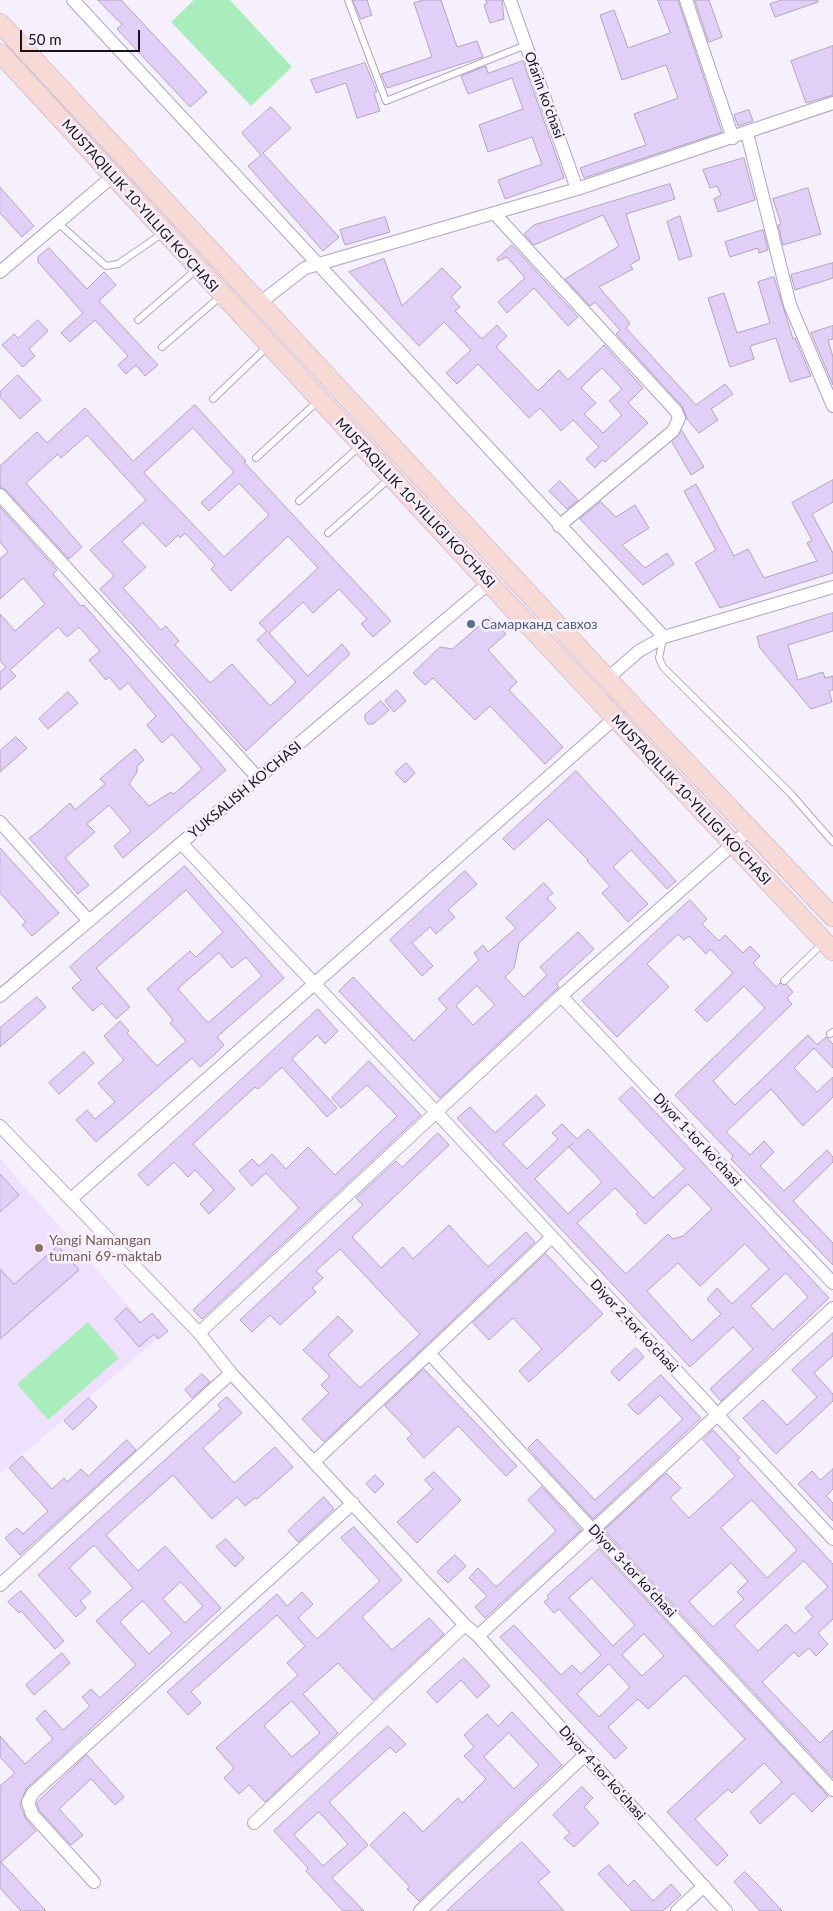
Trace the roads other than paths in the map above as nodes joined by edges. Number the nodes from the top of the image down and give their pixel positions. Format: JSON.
{"nodes":[{"id":1,"x":73,"y":0,"type":"edge"},
{"id":2,"x":348,"y":0,"type":"edge"},
{"id":3,"x":510,"y":0,"type":"edge"},
{"id":4,"x":686,"y":0,"type":"edge"},
{"id":5,"x":0,"y":24,"type":"edge"},
{"id":6,"x":526,"y":45,"type":"junction"},
{"id":7,"x":0,"y":53,"type":"edge"},
{"id":8,"x":833,"y":103,"type":"edge"},
{"id":9,"x":747,"y":133,"type":"junction"},
{"id":10,"x":732,"y":138,"type":"junction"},
{"id":11,"x":113,"y":176,"type":"junction"},
{"id":12,"x":578,"y":189,"type":"junction"},
{"id":13,"x":494,"y":213,"type":"junction"},
{"id":14,"x":57,"y":222,"type":"junction"},
{"id":15,"x":164,"y":233,"type":"junction"},
{"id":16,"x":320,"y":264,"type":"junction"},
{"id":17,"x":198,"y":268,"type":"junction"},
{"id":18,"x":0,"y":272,"type":"edge"},
{"id":19,"x":222,"y":295,"type":"junction"},
{"id":20,"x":260,"y":302,"type":"junction"},
{"id":21,"x":138,"y":320,"type":"dead end"},
{"id":22,"x":269,"y":346,"type":"junction"},
{"id":23,"x":162,"y":347,"type":"dead end"},
{"id":24,"x":213,"y":398,"type":"dead end"},
{"id":25,"x":319,"y":400,"type":"junction"},
{"id":26,"x":833,"y":406,"type":"edge"},
{"id":27,"x":360,"y":445,"type":"junction"},
{"id":28,"x":256,"y":458,"type":"dead end"},
{"id":29,"x":390,"y":477,"type":"junction"},
{"id":30,"x":0,"y":495,"type":"edge"},
{"id":31,"x":299,"y":501,"type":"dead end"},
{"id":32,"x":560,"y":526,"type":"junction"},
{"id":33,"x":328,"y":533,"type":"dead end"},
{"id":34,"x":488,"y":583,"type":"junction"},
{"id":35,"x":833,"y":587,"type":"edge"},
{"id":36,"x":664,"y":637,"type":"junction"},
{"id":37,"x":608,"y":678,"type":"junction"},
{"id":38,"x":615,"y":718,"type":"junction"},
{"id":39,"x":258,"y":778,"type":"junction"},
{"id":40,"x":0,"y":822,"type":"edge"},
{"id":41,"x":749,"y":830,"type":"junction"},
{"id":42,"x":833,"y":842,"type":"edge"},
{"id":43,"x":181,"y":844,"type":"junction"},
{"id":44,"x":733,"y":844,"type":"junction"},
{"id":45,"x":833,"y":917,"type":"edge"},
{"id":46,"x":89,"y":921,"type":"junction"},
{"id":47,"x":829,"y":947,"type":"edge"},
{"id":48,"x":784,"y":981,"type":"dead end"},
{"id":49,"x":314,"y":983,"type":"junction"},
{"id":50,"x":0,"y":996,"type":"edge"},
{"id":51,"x":561,"y":996,"type":"junction"},
{"id":52,"x":436,"y":1112,"type":"junction"},
{"id":53,"x":0,"y":1126,"type":"edge"},
{"id":54,"x":71,"y":1200,"type":"junction"},
{"id":55,"x":552,"y":1237,"type":"junction"},
{"id":56,"x":833,"y":1283,"type":"edge"},
{"id":57,"x":833,"y":1308,"type":"edge"},
{"id":58,"x":199,"y":1333,"type":"junction"},
{"id":59,"x":429,"y":1353,"type":"junction"},
{"id":60,"x":230,"y":1373,"type":"junction"},
{"id":61,"x":718,"y":1415,"type":"junction"},
{"id":62,"x":315,"y":1461,"type":"junction"},
{"id":63,"x":353,"y":1503,"type":"junction"},
{"id":64,"x":594,"y":1529,"type":"junction"},
{"id":65,"x":833,"y":1539,"type":"edge"},
{"id":66,"x":0,"y":1586,"type":"edge"},
{"id":67,"x":465,"y":1625,"type":"junction"},
{"id":68,"x":478,"y":1636,"type":"junction"},
{"id":69,"x":586,"y":1754,"type":"junction"},
{"id":70,"x":833,"y":1790,"type":"edge"},
{"id":71,"x":254,"y":1823,"type":"dead end"},
{"id":72,"x":94,"y":1882,"type":"dead end"},
{"id":73,"x":704,"y":1886,"type":"junction"},
{"id":74,"x":420,"y":1911,"type":"edge"},
{"id":75,"x":677,"y":1911,"type":"edge"},
{"id":76,"x":726,"y":1911,"type":"edge"}],
"edges":[{"from":1,"to":16,"type":"street"},
{"from":2,"to":6,"type":"lane"},
{"from":3,"to":6,"type":"street","name":"Ofarin koʻchasi"},
{"from":4,"to":10,"type":"street"},
{"from":5,"to":20,"type":"main road","name":"MUSTAQILLIK 10-YILLIGI KO'CHASI"},
{"from":6,"to":12,"type":"street","name":"Ofarin koʻchasi"},
{"from":7,"to":11,"type":"main road","name":"MUSTAQILLIK 10-YILLIGI KO'CHASI"},
{"from":8,"to":9,"type":"street"},
{"from":9,"to":10,"type":"street"},
{"from":9,"to":26,"type":"street"},
{"from":10,"to":12,"type":"street"},
{"from":11,"to":14,"type":"street"},
{"from":11,"to":15,"type":"main road","name":"MUSTAQILLIK 10-YILLIGI KO'CHASI"},
{"from":12,"to":13,"type":"street"},
{"from":13,"to":16,"type":"street"},
{"from":13,"to":32,"type":"street"},
{"from":14,"to":15,"type":"lane"},
{"from":14,"to":18,"type":"street"},
{"from":15,"to":17,"type":"main road","name":"MUSTAQILLIK 10-YILLIGI KO'CHASI"},
{"from":16,"to":20,"type":"street"},
{"from":16,"to":32,"type":"street"},
{"from":17,"to":19,"type":"main road","name":"MUSTAQILLIK 10-YILLIGI KO'CHASI"},
{"from":17,"to":21,"type":"lane"},
{"from":19,"to":22,"type":"main road","name":"MUSTAQILLIK 10-YILLIGI KO'CHASI"},
{"from":19,"to":23,"type":"lane"},
{"from":20,"to":37,"type":"main road","name":"MUSTAQILLIK 10-YILLIGI KO'CHASI"},
{"from":22,"to":24,"type":"lane"},
{"from":22,"to":25,"type":"main road","name":"MUSTAQILLIK 10-YILLIGI KO'CHASI"},
{"from":25,"to":27,"type":"main road","name":"MUSTAQILLIK 10-YILLIGI KO'CHASI"},
{"from":25,"to":28,"type":"lane"},
{"from":27,"to":29,"type":"main road","name":"MUSTAQILLIK 10-YILLIGI KO'CHASI"},
{"from":27,"to":31,"type":"lane"},
{"from":29,"to":33,"type":"lane"},
{"from":29,"to":34,"type":"main road","name":"MUSTAQILLIK 10-YILLIGI KO'CHASI"},
{"from":30,"to":39,"type":"street"},
{"from":32,"to":36,"type":"street"},
{"from":34,"to":38,"type":"main road","name":"MUSTAQILLIK 10-YILLIGI KO'CHASI"},
{"from":34,"to":39,"type":"street","name":"YUKSALISH KO'CHASI"},
{"from":35,"to":36,"type":"street"},
{"from":36,"to":37,"type":"street"},
{"from":36,"to":42,"type":"lane"},
{"from":37,"to":41,"type":"main road","name":"MUSTAQILLIK 10-YILLIGI KO'CHASI"},
{"from":38,"to":44,"type":"main road","name":"MUSTAQILLIK 10-YILLIGI KO'CHASI"},
{"from":38,"to":49,"type":"street"},
{"from":39,"to":43,"type":"street","name":"YUKSALISH KO'CHASI"},
{"from":40,"to":46,"type":"street"},
{"from":41,"to":44,"type":"street"},
{"from":41,"to":45,"type":"main road","name":"MUSTAQILLIK 10-YILLIGI KO'CHASI"},
{"from":43,"to":46,"type":"street","name":"YUKSALISH KO'CHASI"},
{"from":43,"to":49,"type":"street","name":"Diyor 2-tor koʻchasi"},
{"from":44,"to":47,"type":"main road","name":"MUSTAQILLIK 10-YILLIGI KO'CHASI"},
{"from":44,"to":51,"type":"street"},
{"from":46,"to":50,"type":"street","name":"YUKSALISH KO'CHASI"},
{"from":47,"to":48,"type":"lane"},
{"from":49,"to":52,"type":"street","name":"Diyor 2-tor koʻchasi"},
{"from":49,"to":54,"type":"street"},
{"from":51,"to":52,"type":"street"},
{"from":51,"to":56,"type":"street","name":"Diyor 1-tor koʻchasi"},
{"from":52,"to":55,"type":"street","name":"Diyor 2-tor koʻchasi"},
{"from":52,"to":58,"type":"street"},
{"from":53,"to":54,"type":"street","name":"Diyor 4-tor koʻchasi"},
{"from":54,"to":58,"type":"street","name":"Diyor 4-tor koʻchasi"},
{"from":55,"to":59,"type":"street"},
{"from":55,"to":61,"type":"street","name":"Diyor 2-tor koʻchasi"},
{"from":57,"to":61,"type":"street"},
{"from":58,"to":60,"type":"street","name":"Diyor 4-tor koʻchasi"},
{"from":59,"to":62,"type":"street"},
{"from":59,"to":64,"type":"street","name":"Diyor 3-tor koʻchasi"},
{"from":60,"to":62,"type":"street","name":"Diyor 4-tor koʻchasi"},
{"from":60,"to":66,"type":"street"},
{"from":61,"to":64,"type":"street"},
{"from":61,"to":65,"type":"street","name":"Diyor 2-tor koʻchasi"},
{"from":62,"to":63,"type":"street","name":"Diyor 4-tor koʻchasi"},
{"from":63,"to":67,"type":"street","name":"Diyor 4-tor koʻchasi"},
{"from":63,"to":72,"type":"street"},
{"from":64,"to":68,"type":"street"},
{"from":64,"to":70,"type":"street","name":"Diyor 3-tor koʻchasi"},
{"from":67,"to":68,"type":"street","name":"Diyor 4-tor koʻchasi"},
{"from":67,"to":71,"type":"street"},
{"from":68,"to":69,"type":"street","name":"Diyor 4-tor koʻchasi"},
{"from":69,"to":73,"type":"street","name":"Diyor 4-tor koʻchasi"},
{"from":69,"to":74,"type":"street"},
{"from":73,"to":75,"type":"street"},
{"from":73,"to":76,"type":"street","name":"Diyor 4-tor koʻchasi"}]}
